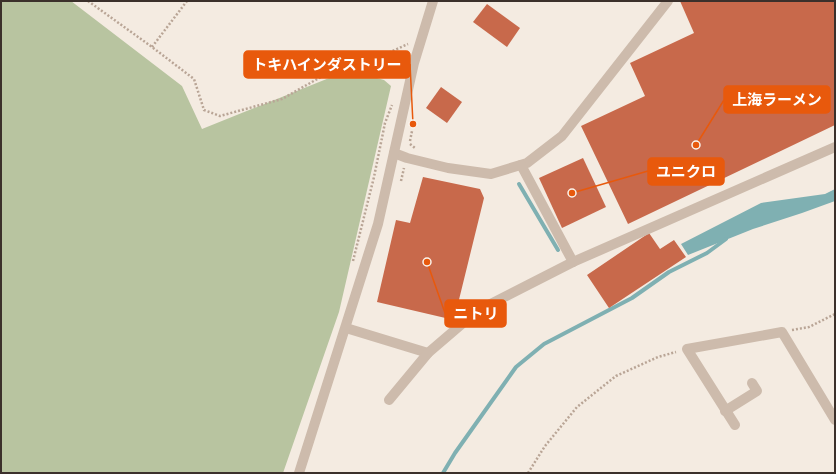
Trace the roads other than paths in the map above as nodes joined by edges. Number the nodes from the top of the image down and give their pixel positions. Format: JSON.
{"nodes":[{"id":1,"x":433,"y":1,"type":"edge"},
{"id":2,"x":668,"y":1,"type":"edge"},
{"id":3,"x":835,"y":147,"type":"edge"},
{"id":4,"x":394,"y":153,"type":"junction"},
{"id":5,"x":521,"y":165,"type":"junction"},
{"id":6,"x":573,"y":262,"type":"junction"},
{"id":7,"x":346,"y":328,"type":"junction"},
{"id":8,"x":428,"y":352,"type":"junction"},
{"id":9,"x":752,"y":383,"type":"dead end"},
{"id":10,"x":389,"y":400,"type":"dead end"},
{"id":11,"x":726,"y":410,"type":"junction"},
{"id":12,"x":835,"y":420,"type":"edge"},
{"id":13,"x":735,"y":425,"type":"dead end"},
{"id":14,"x":299,"y":473,"type":"edge"}],
"edges":[{"from":1,"to":4,"type":"street"},
{"from":2,"to":5,"type":"street"},
{"from":3,"to":6,"type":"street"},
{"from":4,"to":5,"type":"street"},
{"from":4,"to":7,"type":"street"},
{"from":5,"to":6,"type":"street"},
{"from":6,"to":8,"type":"street"},
{"from":7,"to":8,"type":"street"},
{"from":7,"to":14,"type":"street"},
{"from":8,"to":10,"type":"street"},
{"from":9,"to":11,"type":"street"},
{"from":11,"to":12,"type":"street"},
{"from":11,"to":13,"type":"street"}]}
